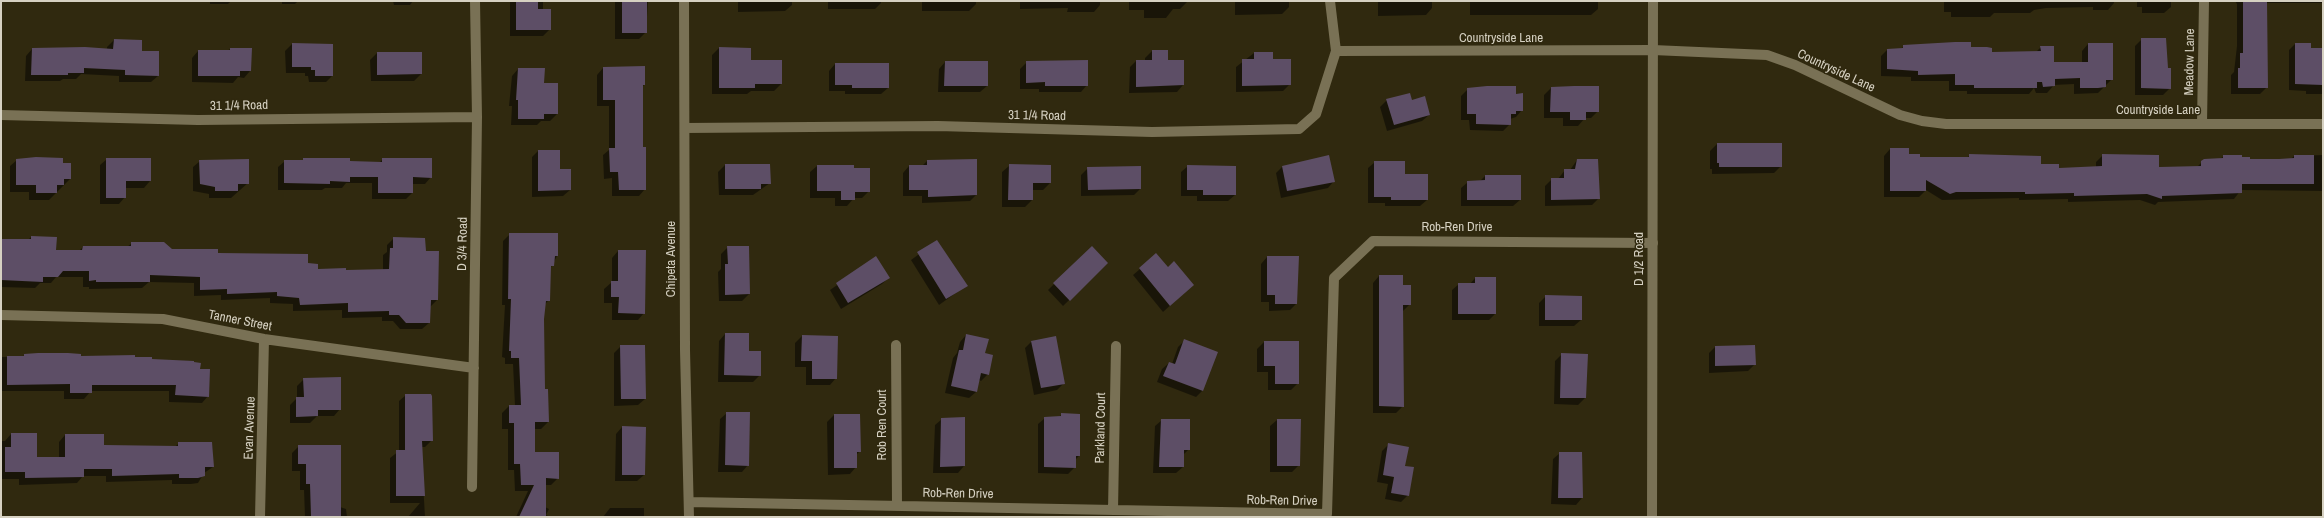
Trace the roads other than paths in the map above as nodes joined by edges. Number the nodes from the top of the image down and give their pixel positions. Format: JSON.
{"nodes":[{"id":1,"x":475,"y":1,"type":"edge"},
{"id":2,"x":684,"y":1,"type":"edge"},
{"id":3,"x":1330,"y":1,"type":"edge"},
{"id":4,"x":1653,"y":1,"type":"edge"},
{"id":5,"x":2204,"y":1,"type":"edge"},
{"id":6,"x":1653,"y":50,"type":"junction"},
{"id":7,"x":1336,"y":51,"type":"junction"},
{"id":8,"x":1,"y":115,"type":"edge"},
{"id":9,"x":478,"y":117,"type":"junction"},
{"id":10,"x":2202,"y":124,"type":"junction"},
{"id":11,"x":2323,"y":124,"type":"edge"},
{"id":12,"x":685,"y":128,"type":"junction"},
{"id":13,"x":1653,"y":243,"type":"junction"},
{"id":14,"x":1,"y":315,"type":"edge"},
{"id":15,"x":264,"y":339,"type":"junction"},
{"id":16,"x":896,"y":345,"type":"dead end"},
{"id":17,"x":1116,"y":346,"type":"dead end"},
{"id":18,"x":474,"y":368,"type":"junction"},
{"id":19,"x":472,"y":487,"type":"dead end"},
{"id":20,"x":689,"y":502,"type":"junction"},
{"id":21,"x":896,"y":505,"type":"junction"},
{"id":22,"x":1113,"y":510,"type":"junction"},
{"id":23,"x":260,"y":517,"type":"edge"},
{"id":24,"x":689,"y":517,"type":"edge"},
{"id":25,"x":1652,"y":517,"type":"edge"}],
"edges":[{"from":1,"to":9,"type":"street","name":"D 3/4 Road"},
{"from":2,"to":12,"type":"street","name":"Chipeta Avenue"},
{"from":3,"to":7,"type":"street"},
{"from":4,"to":6,"type":"street","name":"D 1/2 Road"},
{"from":5,"to":10,"type":"street","name":"Meadow Lane"},
{"from":6,"to":7,"type":"street","name":"Countryside Lane"},
{"from":6,"to":10,"type":"street","name":"Countryside Lane"},
{"from":6,"to":13,"type":"street","name":"D 1/2 Road"},
{"from":7,"to":12,"type":"street","name":"31 1/4 Road"},
{"from":8,"to":9,"type":"street","name":"31 1/4 Road"},
{"from":9,"to":18,"type":"street","name":"D 3/4 Road"},
{"from":10,"to":11,"type":"street","name":"Countryside Lane"},
{"from":12,"to":20,"type":"street","name":"Chipeta Avenue"},
{"from":13,"to":22,"type":"street","name":"Rob-Ren Drive"},
{"from":13,"to":25,"type":"street","name":"D 1/2 Road"},
{"from":14,"to":15,"type":"street","name":"Tanner Street"},
{"from":15,"to":18,"type":"street","name":"Tanner Street"},
{"from":15,"to":23,"type":"street","name":"Evan Avenue"},
{"from":16,"to":21,"type":"street","name":"Rob Ren Court"},
{"from":17,"to":22,"type":"street","name":"Parkland Court"},
{"from":18,"to":19,"type":"street","name":"D 3/4 Road"},
{"from":20,"to":21,"type":"street","name":"Rob-Ren Drive"},
{"from":20,"to":24,"type":"street","name":"Chipeta Avenue"},
{"from":21,"to":22,"type":"street","name":"Rob-Ren Drive"}]}
